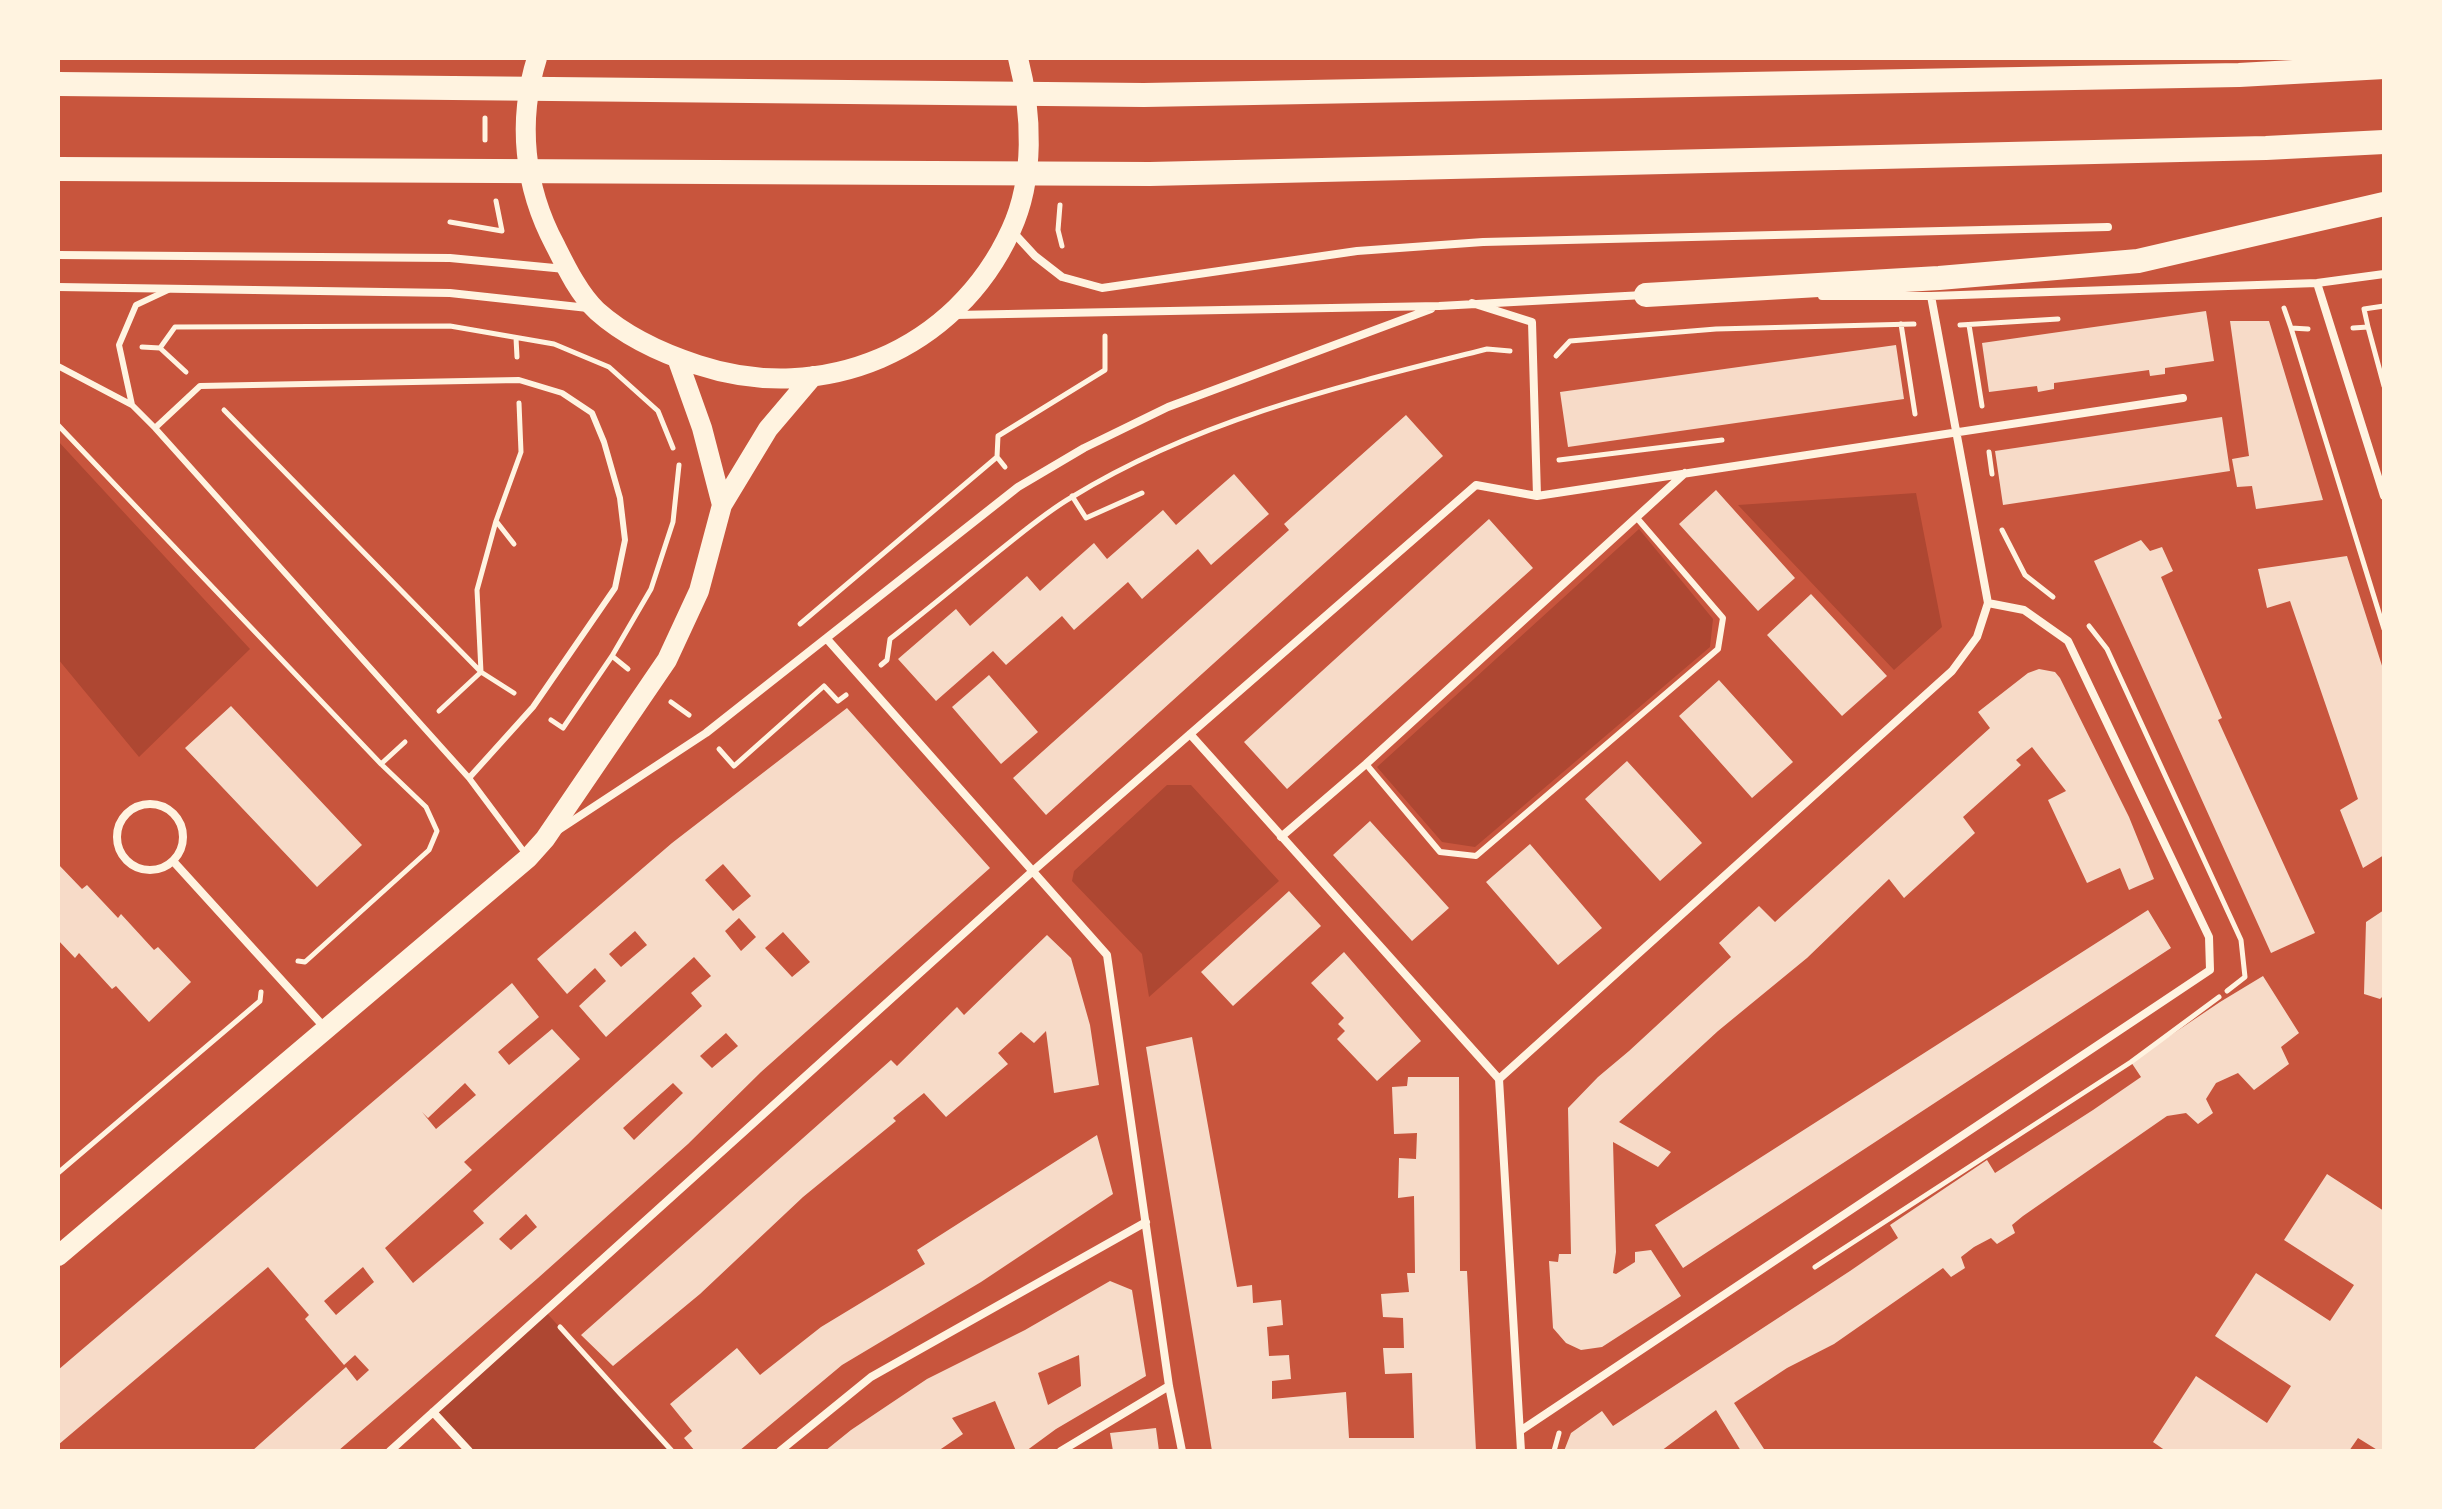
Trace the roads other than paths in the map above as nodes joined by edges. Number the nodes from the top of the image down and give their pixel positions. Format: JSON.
{"nodes":[{"id":1,"x":537,"y":58,"type":"edge"},
{"id":2,"x":1018,"y":58,"type":"edge"},
{"id":3,"x":2384,"y":67,"type":"edge"},
{"id":4,"x":58,"y":84,"type":"edge"},
{"id":5,"x":2384,"y":142,"type":"edge"},
{"id":6,"x":58,"y":169,"type":"edge"},
{"id":7,"x":2384,"y":204,"type":"edge"},
{"id":8,"x":1013,"y":224,"type":"junction"},
{"id":9,"x":2108,"y":227,"type":"dead end"},
{"id":10,"x":58,"y":255,"type":"edge"},
{"id":11,"x":568,"y":270,"type":"junction"},
{"id":12,"x":2384,"y":274,"type":"edge"},
{"id":13,"x":2317,"y":283,"type":"junction"},
{"id":14,"x":58,"y":287,"type":"edge"},
{"id":15,"x":169,"y":289,"type":"junction"},
{"id":16,"x":1646,"y":295,"type":"junction"},
{"id":17,"x":1931,"y":296,"type":"junction"},
{"id":18,"x":1796,"y":297,"type":"dead end"},
{"id":19,"x":1811,"y":297,"type":"dead end"},
{"id":20,"x":1472,"y":303,"type":"junction"},
{"id":21,"x":1439,"y":306,"type":"junction"},
{"id":22,"x":595,"y":309,"type":"junction"},
{"id":23,"x":949,"y":315,"type":"junction"},
{"id":24,"x":677,"y":358,"type":"junction"},
{"id":25,"x":58,"y":366,"type":"edge"},
{"id":26,"x":813,"y":376,"type":"junction"},
{"id":27,"x":2183,"y":398,"type":"dead end"},
{"id":28,"x":132,"y":405,"type":"junction"},
{"id":29,"x":155,"y":428,"type":"junction"},
{"id":30,"x":1954,"y":432,"type":"junction"},
{"id":31,"x":1686,"y":472,"type":"junction"},
{"id":32,"x":1537,"y":496,"type":"junction"},
{"id":33,"x":2384,"y":496,"type":"edge"},
{"id":34,"x":722,"y":505,"type":"junction"},
{"id":35,"x":1637,"y":518,"type":"junction"},
{"id":36,"x":1988,"y":603,"type":"junction"},
{"id":37,"x":827,"y":639,"type":"junction"},
{"id":38,"x":1190,"y":734,"type":"junction"},
{"id":39,"x":1366,"y":764,"type":"junction"},
{"id":40,"x":469,"y":778,"type":"junction"},
{"id":41,"x":1281,"y":837,"type":"junction"},
{"id":42,"x":545,"y":839,"type":"junction"},
{"id":43,"x":528,"y":858,"type":"junction"},
{"id":44,"x":173,"y":861,"type":"junction"},
{"id":45,"x":1034,"y":870,"type":"junction"},
{"id":46,"x":325,"y":1028,"type":"junction"},
{"id":47,"x":1499,"y":1079,"type":"junction"},
{"id":48,"x":1146,"y":1222,"type":"junction"},
{"id":49,"x":58,"y":1256,"type":"edge"},
{"id":50,"x":1169,"y":1386,"type":"junction"},
{"id":51,"x":433,"y":1412,"type":"junction"},
{"id":52,"x":1520,"y":1431,"type":"junction"},
{"id":53,"x":390,"y":1451,"type":"edge"},
{"id":54,"x":469,"y":1451,"type":"edge"},
{"id":55,"x":780,"y":1451,"type":"edge"},
{"id":56,"x":1061,"y":1451,"type":"edge"},
{"id":57,"x":1182,"y":1451,"type":"edge"},
{"id":58,"x":1521,"y":1451,"type":"edge"}],
"edges":[{"from":1,"to":11,"type":"main road"},
{"from":2,"to":8,"type":"main road"},
{"from":3,"to":4,"type":"highway"},
{"from":5,"to":6,"type":"highway"},
{"from":7,"to":16,"type":"highway"},
{"from":8,"to":9,"type":"street"},
{"from":8,"to":23,"type":"main road"},
{"from":10,"to":11,"type":"street"},
{"from":11,"to":22,"type":"main road"},
{"from":12,"to":13,"type":"street"},
{"from":13,"to":17,"type":"street"},
{"from":13,"to":33,"type":"street"},
{"from":14,"to":15,"type":"street"},
{"from":15,"to":22,"type":"street"},
{"from":15,"to":28,"type":"lane"},
{"from":16,"to":18,"type":"street"},
{"from":16,"to":20,"type":"street"},
{"from":17,"to":19,"type":"street"},
{"from":17,"to":30,"type":"street"},
{"from":20,"to":21,"type":"street"},
{"from":20,"to":32,"type":"street"},
{"from":21,"to":23,"type":"street"},
{"from":21,"to":37,"type":"street"},
{"from":22,"to":24,"type":"main road"},
{"from":23,"to":26,"type":"main road"},
{"from":24,"to":26,"type":"main road"},
{"from":24,"to":34,"type":"main road"},
{"from":25,"to":28,"type":"lane"},
{"from":26,"to":34,"type":"main road"},
{"from":27,"to":30,"type":"street"},
{"from":28,"to":29,"type":"lane"},
{"from":29,"to":40,"type":"lane"},
{"from":29,"to":40,"type":"lane"},
{"from":30,"to":31,"type":"street"},
{"from":30,"to":36,"type":"street"},
{"from":31,"to":32,"type":"street"},
{"from":31,"to":35,"type":"street"},
{"from":32,"to":38,"type":"street"},
{"from":34,"to":42,"type":"main road"},
{"from":35,"to":39,"type":"street"},
{"from":35,"to":39,"type":"lane"},
{"from":36,"to":47,"type":"street"},
{"from":36,"to":52,"type":"street"},
{"from":37,"to":42,"type":"street"},
{"from":37,"to":45,"type":"street"},
{"from":38,"to":41,"type":"street"},
{"from":38,"to":45,"type":"street"},
{"from":39,"to":41,"type":"street"},
{"from":40,"to":43,"type":"lane"},
{"from":41,"to":47,"type":"street"},
{"from":42,"to":43,"type":"main road"},
{"from":43,"to":46,"type":"main road"},
{"from":44,"to":44,"type":"street"},
{"from":44,"to":46,"type":"street"},
{"from":45,"to":48,"type":"street"},
{"from":45,"to":51,"type":"street"},
{"from":46,"to":49,"type":"main road"},
{"from":47,"to":52,"type":"street"},
{"from":48,"to":50,"type":"street"},
{"from":48,"to":55,"type":"street"},
{"from":50,"to":56,"type":"street"},
{"from":50,"to":57,"type":"street"},
{"from":51,"to":53,"type":"street"},
{"from":51,"to":54,"type":"street"},
{"from":52,"to":58,"type":"street"}]}
